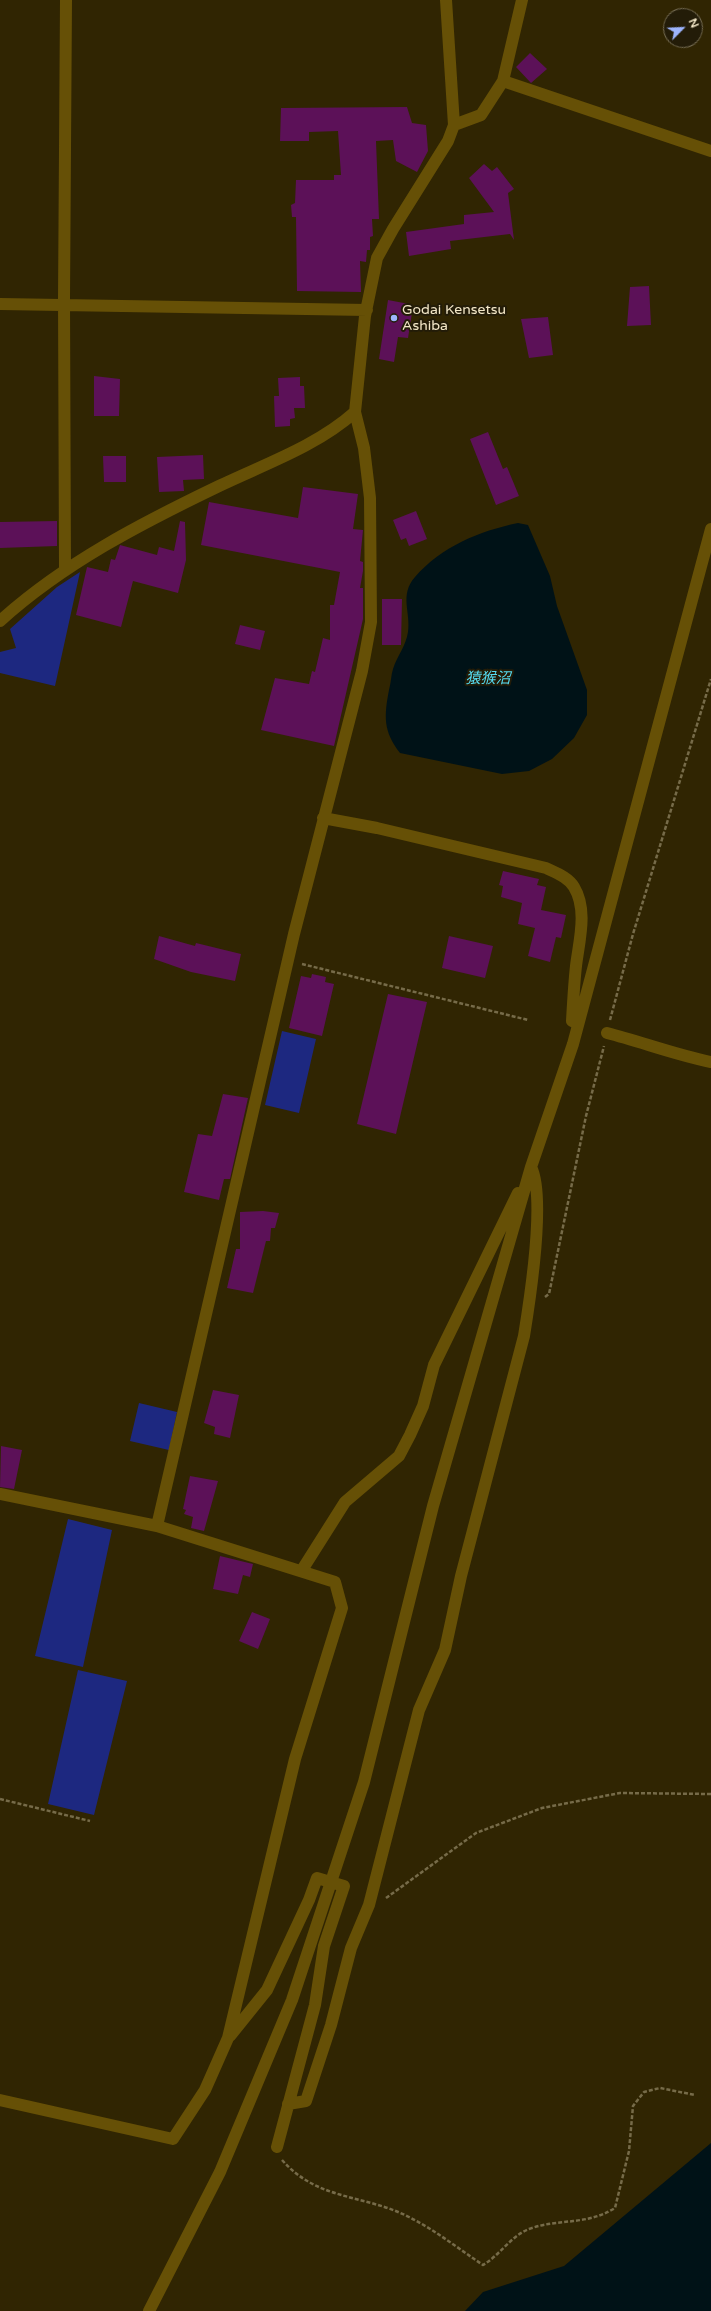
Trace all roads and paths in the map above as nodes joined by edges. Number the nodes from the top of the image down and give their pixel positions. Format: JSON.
{"nodes":[{"id":1,"x":66,"y":0,"type":"edge"},
{"id":2,"x":446,"y":0,"type":"edge"},
{"id":3,"x":522,"y":0,"type":"edge"},
{"id":4,"x":503,"y":81,"type":"junction"},
{"id":5,"x":454,"y":125,"type":"junction"},
{"id":6,"x":711,"y":151,"type":"edge"},
{"id":7,"x":0,"y":304,"type":"edge"},
{"id":8,"x":64,"y":305,"type":"junction"},
{"id":9,"x":367,"y":310,"type":"junction"},
{"id":10,"x":355,"y":412,"type":"junction"},
{"id":11,"x":711,"y":529,"type":"edge"},
{"id":12,"x":65,"y":568,"type":"junction"},
{"id":13,"x":0,"y":621,"type":"edge"},
{"id":14,"x":711,"y":679,"type":"edge"},
{"id":15,"x":323,"y":818,"type":"junction"},
{"id":16,"x":288,"y":961,"type":"junction"},
{"id":17,"x":528,"y":1020,"type":"dead end"},
{"id":18,"x":578,"y":1024,"type":"junction"},
{"id":19,"x":607,"y":1033,"type":"junction"},
{"id":20,"x":711,"y":1062,"type":"edge"},
{"id":21,"x":531,"y":1167,"type":"junction"},
{"id":22,"x":530,"y":1303,"type":"junction"},
{"id":23,"x":0,"y":1494,"type":"edge"},
{"id":24,"x":157,"y":1526,"type":"junction"},
{"id":25,"x":302,"y":1570,"type":"junction"},
{"id":26,"x":711,"y":1794,"type":"edge"},
{"id":27,"x":0,"y":1799,"type":"edge"},
{"id":28,"x":90,"y":1820,"type":"dead end"},
{"id":29,"x":331,"y":1882,"type":"junction"},
{"id":30,"x":369,"y":1905,"type":"junction"},
{"id":31,"x":228,"y":2038,"type":"junction"},
{"id":32,"x":695,"y":2095,"type":"dead end"},
{"id":33,"x":0,"y":2100,"type":"edge"},
{"id":34,"x":288,"y":2104,"type":"junction"},
{"id":35,"x":277,"y":2147,"type":"joint"},
{"id":36,"x":149,"y":2311,"type":"edge"}],
"edges":[{"from":1,"to":8,"type":"street"},
{"from":2,"to":5,"type":"street"},
{"from":3,"to":4,"type":"street"},
{"from":4,"to":5,"type":"street"},
{"from":4,"to":6,"type":"street"},
{"from":5,"to":9,"type":"street"},
{"from":7,"to":8,"type":"street"},
{"from":8,"to":9,"type":"street"},
{"from":8,"to":12,"type":"street"},
{"from":9,"to":10,"type":"street"},
{"from":10,"to":12,"type":"street"},
{"from":10,"to":15,"type":"street"},
{"from":11,"to":18,"type":"street"},
{"from":12,"to":13,"type":"street"},
{"from":14,"to":19,"type":"path"},
{"from":15,"to":16,"type":"street"},
{"from":15,"to":18,"type":"street"},
{"from":16,"to":17,"type":"path"},
{"from":16,"to":24,"type":"street"},
{"from":18,"to":21,"type":"street"},
{"from":19,"to":20,"type":"street"},
{"from":19,"to":22,"type":"path"},
{"from":21,"to":22,"type":"street"},
{"from":21,"to":25,"type":"street"},
{"from":21,"to":29,"type":"street"},
{"from":22,"to":30,"type":"street"},
{"from":23,"to":24,"type":"street"},
{"from":24,"to":25,"type":"street"},
{"from":25,"to":31,"type":"street"},
{"from":26,"to":30,"type":"path"},
{"from":27,"to":28,"type":"path"},
{"from":29,"to":31,"type":"street"},
{"from":29,"to":34,"type":"street"},
{"from":29,"to":36,"type":"street"},
{"from":30,"to":34,"type":"street"},
{"from":31,"to":33,"type":"street"},
{"from":32,"to":35,"type":"path"},
{"from":34,"to":35,"type":"street"}]}
